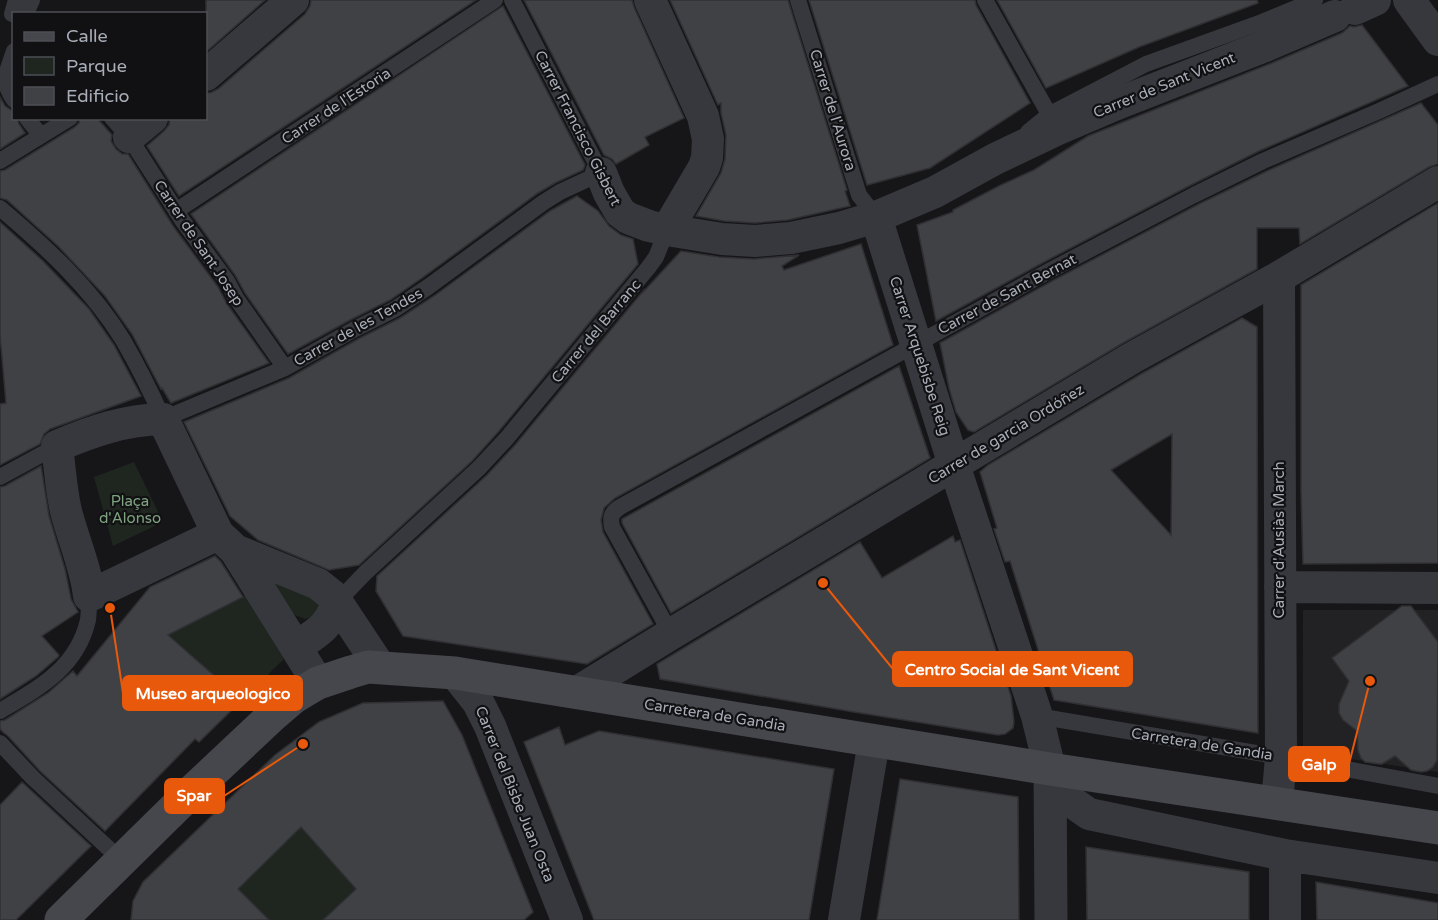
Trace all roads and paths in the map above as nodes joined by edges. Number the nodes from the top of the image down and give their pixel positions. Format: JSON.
{"nodes":[{"id":1,"x":32,"y":0,"type":"edge"},
{"id":2,"x":293,"y":0,"type":"edge"},
{"id":3,"x":495,"y":0,"type":"edge"},
{"id":4,"x":512,"y":0,"type":"edge"},
{"id":5,"x":650,"y":0,"type":"edge"},
{"id":6,"x":798,"y":0,"type":"edge"},
{"id":7,"x":1408,"y":0,"type":"edge"},
{"id":8,"x":988,"y":1,"type":"edge"},
{"id":9,"x":1345,"y":6,"type":"edge"},
{"id":10,"x":18,"y":9,"type":"edge"},
{"id":11,"x":1438,"y":40,"type":"edge"},
{"id":12,"x":12,"y":57,"type":"edge"},
{"id":13,"x":207,"y":74,"type":"edge"},
{"id":14,"x":1438,"y":84,"type":"edge"},
{"id":15,"x":12,"y":97,"type":"edge"},
{"id":16,"x":29,"y":120,"type":"edge"},
{"id":17,"x":67,"y":120,"type":"edge"},
{"id":18,"x":1054,"y":122,"type":"junction"},
{"id":19,"x":131,"y":125,"type":"edge"},
{"id":20,"x":41,"y":136,"type":"junction"},
{"id":21,"x":0,"y":161,"type":"edge"},
{"id":22,"x":601,"y":173,"type":"junction"},
{"id":23,"x":1438,"y":182,"type":"edge"},
{"id":24,"x":0,"y":208,"type":"edge"},
{"id":25,"x":176,"y":211,"type":"junction"},
{"id":26,"x":876,"y":217,"type":"junction"},
{"id":27,"x":667,"y":230,"type":"junction"},
{"id":28,"x":1279,"y":277,"type":"junction"},
{"id":29,"x":916,"y":343,"type":"junction"},
{"id":30,"x":285,"y":368,"type":"junction"},
{"id":31,"x":163,"y":419,"type":"junction"},
{"id":32,"x":57,"y":446,"type":"junction"},
{"id":33,"x":954,"y":465,"type":"junction"},
{"id":34,"x":0,"y":477,"type":"edge"},
{"id":35,"x":227,"y":542,"type":"junction"},
{"id":36,"x":1280,"y":587,"type":"junction"},
{"id":37,"x":1438,"y":588,"type":"edge"},
{"id":38,"x":89,"y":596,"type":"junction"},
{"id":39,"x":338,"y":604,"type":"junction"},
{"id":40,"x":671,"y":634,"type":"junction"},
{"id":41,"x":296,"y":647,"type":"junction"},
{"id":42,"x":380,"y":667,"type":"junction"},
{"id":43,"x":455,"y":673,"type":"junction"},
{"id":44,"x":318,"y":683,"type":"junction"},
{"id":45,"x":577,"y":692,"type":"junction"},
{"id":46,"x":0,"y":711,"type":"edge"},
{"id":47,"x":1037,"y":716,"type":"junction"},
{"id":48,"x":874,"y":741,"type":"junction"},
{"id":49,"x":0,"y":742,"type":"edge"},
{"id":50,"x":1281,"y":757,"type":"junction"},
{"id":51,"x":1438,"y":786,"type":"edge"},
{"id":52,"x":1054,"y":791,"type":"junction"},
{"id":53,"x":1277,"y":803,"type":"junction"},
{"id":54,"x":1438,"y":828,"type":"edge"},
{"id":55,"x":1285,"y":855,"type":"junction"},
{"id":56,"x":121,"y":860,"type":"junction"},
{"id":57,"x":1438,"y":878,"type":"edge"},
{"id":58,"x":70,"y":917,"type":"edge"},
{"id":59,"x":563,"y":918,"type":"edge"},
{"id":60,"x":844,"y":920,"type":"edge"},
{"id":61,"x":1052,"y":920,"type":"edge"},
{"id":62,"x":1285,"y":920,"type":"edge"}],
"edges":[{"from":1,"to":10,"type":"lane"},
{"from":2,"to":13,"type":"street"},
{"from":3,"to":25,"type":"lane","name":"Carrer de l'Estoria"},
{"from":4,"to":22,"type":"lane","name":"Carrer Francisco Gisbert"},
{"from":5,"to":27,"type":"street","name":"Carrer del Barranc"},
{"from":6,"to":26,"type":"lane","name":"Carrer de l'Aurora"},
{"from":7,"to":11,"type":"street"},
{"from":8,"to":18,"type":"lane"},
{"from":9,"to":18,"type":"street","name":"Carrer de Sant Vicent"},
{"from":12,"to":15,"type":"lane"},
{"from":14,"to":29,"type":"lane","name":"Carrer de Sant Bernat"},
{"from":16,"to":20,"type":"lane"},
{"from":17,"to":20,"type":"lane"},
{"from":18,"to":26,"type":"street","name":"Carrer de Sant Vicent"},
{"from":19,"to":25,"type":"lane","name":"Carrer de Sant Josep"},
{"from":20,"to":21,"type":"lane"},
{"from":22,"to":27,"type":"street","name":"Carrer Francisco Gisbert"},
{"from":22,"to":30,"type":"lane","name":"Carrer de les Tendes"},
{"from":23,"to":28,"type":"street","name":"Carrer de garcia Ordóñez"},
{"from":24,"to":31,"type":"lane"},
{"from":25,"to":30,"type":"lane","name":"Carrer de Sant Josep"},
{"from":26,"to":27,"type":"street","name":"Carrer de Sant Vicent"},
{"from":26,"to":29,"type":"street","name":"Carrer Arquebisbe Reig"},
{"from":27,"to":39,"type":"lane","name":"Carrer del Barranc"},
{"from":28,"to":33,"type":"street","name":"Carrer de garcia Ordóñez"},
{"from":28,"to":36,"type":"street","name":"Carrer d'Ausiàs March"},
{"from":29,"to":33,"type":"street","name":"Carrer Arquebisbe Reig"},
{"from":29,"to":40,"type":"lane","name":"Carrer de Sant Bernat"},
{"from":30,"to":31,"type":"lane","name":"Carrer de les Tendes"},
{"from":31,"to":32,"type":"street"},
{"from":31,"to":35,"type":"street"},
{"from":32,"to":34,"type":"lane"},
{"from":32,"to":38,"type":"street"},
{"from":33,"to":40,"type":"street","name":"Carrer de garcia Ordóñez"},
{"from":33,"to":47,"type":"street","name":"Carrer Arquebisbe Reig"},
{"from":35,"to":38,"type":"street"},
{"from":35,"to":39,"type":"street"},
{"from":35,"to":41,"type":"street"},
{"from":36,"to":37,"type":"street"},
{"from":36,"to":50,"type":"street","name":"Carrer d'Ausiàs March"},
{"from":38,"to":46,"type":"lane"},
{"from":39,"to":41,"type":"street"},
{"from":39,"to":42,"type":"street"},
{"from":40,"to":45,"type":"street","name":"Carrer de garcia Ordóñez"},
{"from":41,"to":44,"type":"street"},
{"from":42,"to":43,"type":"main road","name":"Carretera de Gandia"},
{"from":42,"to":44,"type":"main road","name":"Carretera de Gandia"},
{"from":43,"to":45,"type":"main road","name":"Carretera de Gandia"},
{"from":43,"to":59,"type":"street","name":"Carrer del Bisbe Juan Osta"},
{"from":44,"to":56,"type":"main road","name":"Carretera de Gandia"},
{"from":45,"to":48,"type":"main road","name":"Carretera de Gandia"},
{"from":47,"to":50,"type":"lane","name":"Carretera de Gandia"},
{"from":47,"to":52,"type":"street","name":"Carrer Arquebisbe Reig"},
{"from":48,"to":52,"type":"main road","name":"Carretera de Gandia"},
{"from":48,"to":60,"type":"street"},
{"from":49,"to":56,"type":"lane"},
{"from":50,"to":51,"type":"lane","name":"Carretera de Gandia"},
{"from":50,"to":53,"type":"street","name":"Carrer d'Ausiàs March"},
{"from":52,"to":53,"type":"main road","name":"Carretera de Gandia"},
{"from":52,"to":55,"type":"street","name":"Carretera de Gandia"},
{"from":52,"to":61,"type":"street"},
{"from":53,"to":54,"type":"main road","name":"Carretera de Gandia"},
{"from":55,"to":57,"type":"street","name":"Carretera de Gandia"},
{"from":55,"to":62,"type":"street"},
{"from":56,"to":58,"type":"main road","name":"Carretera de Gandia"}]}
